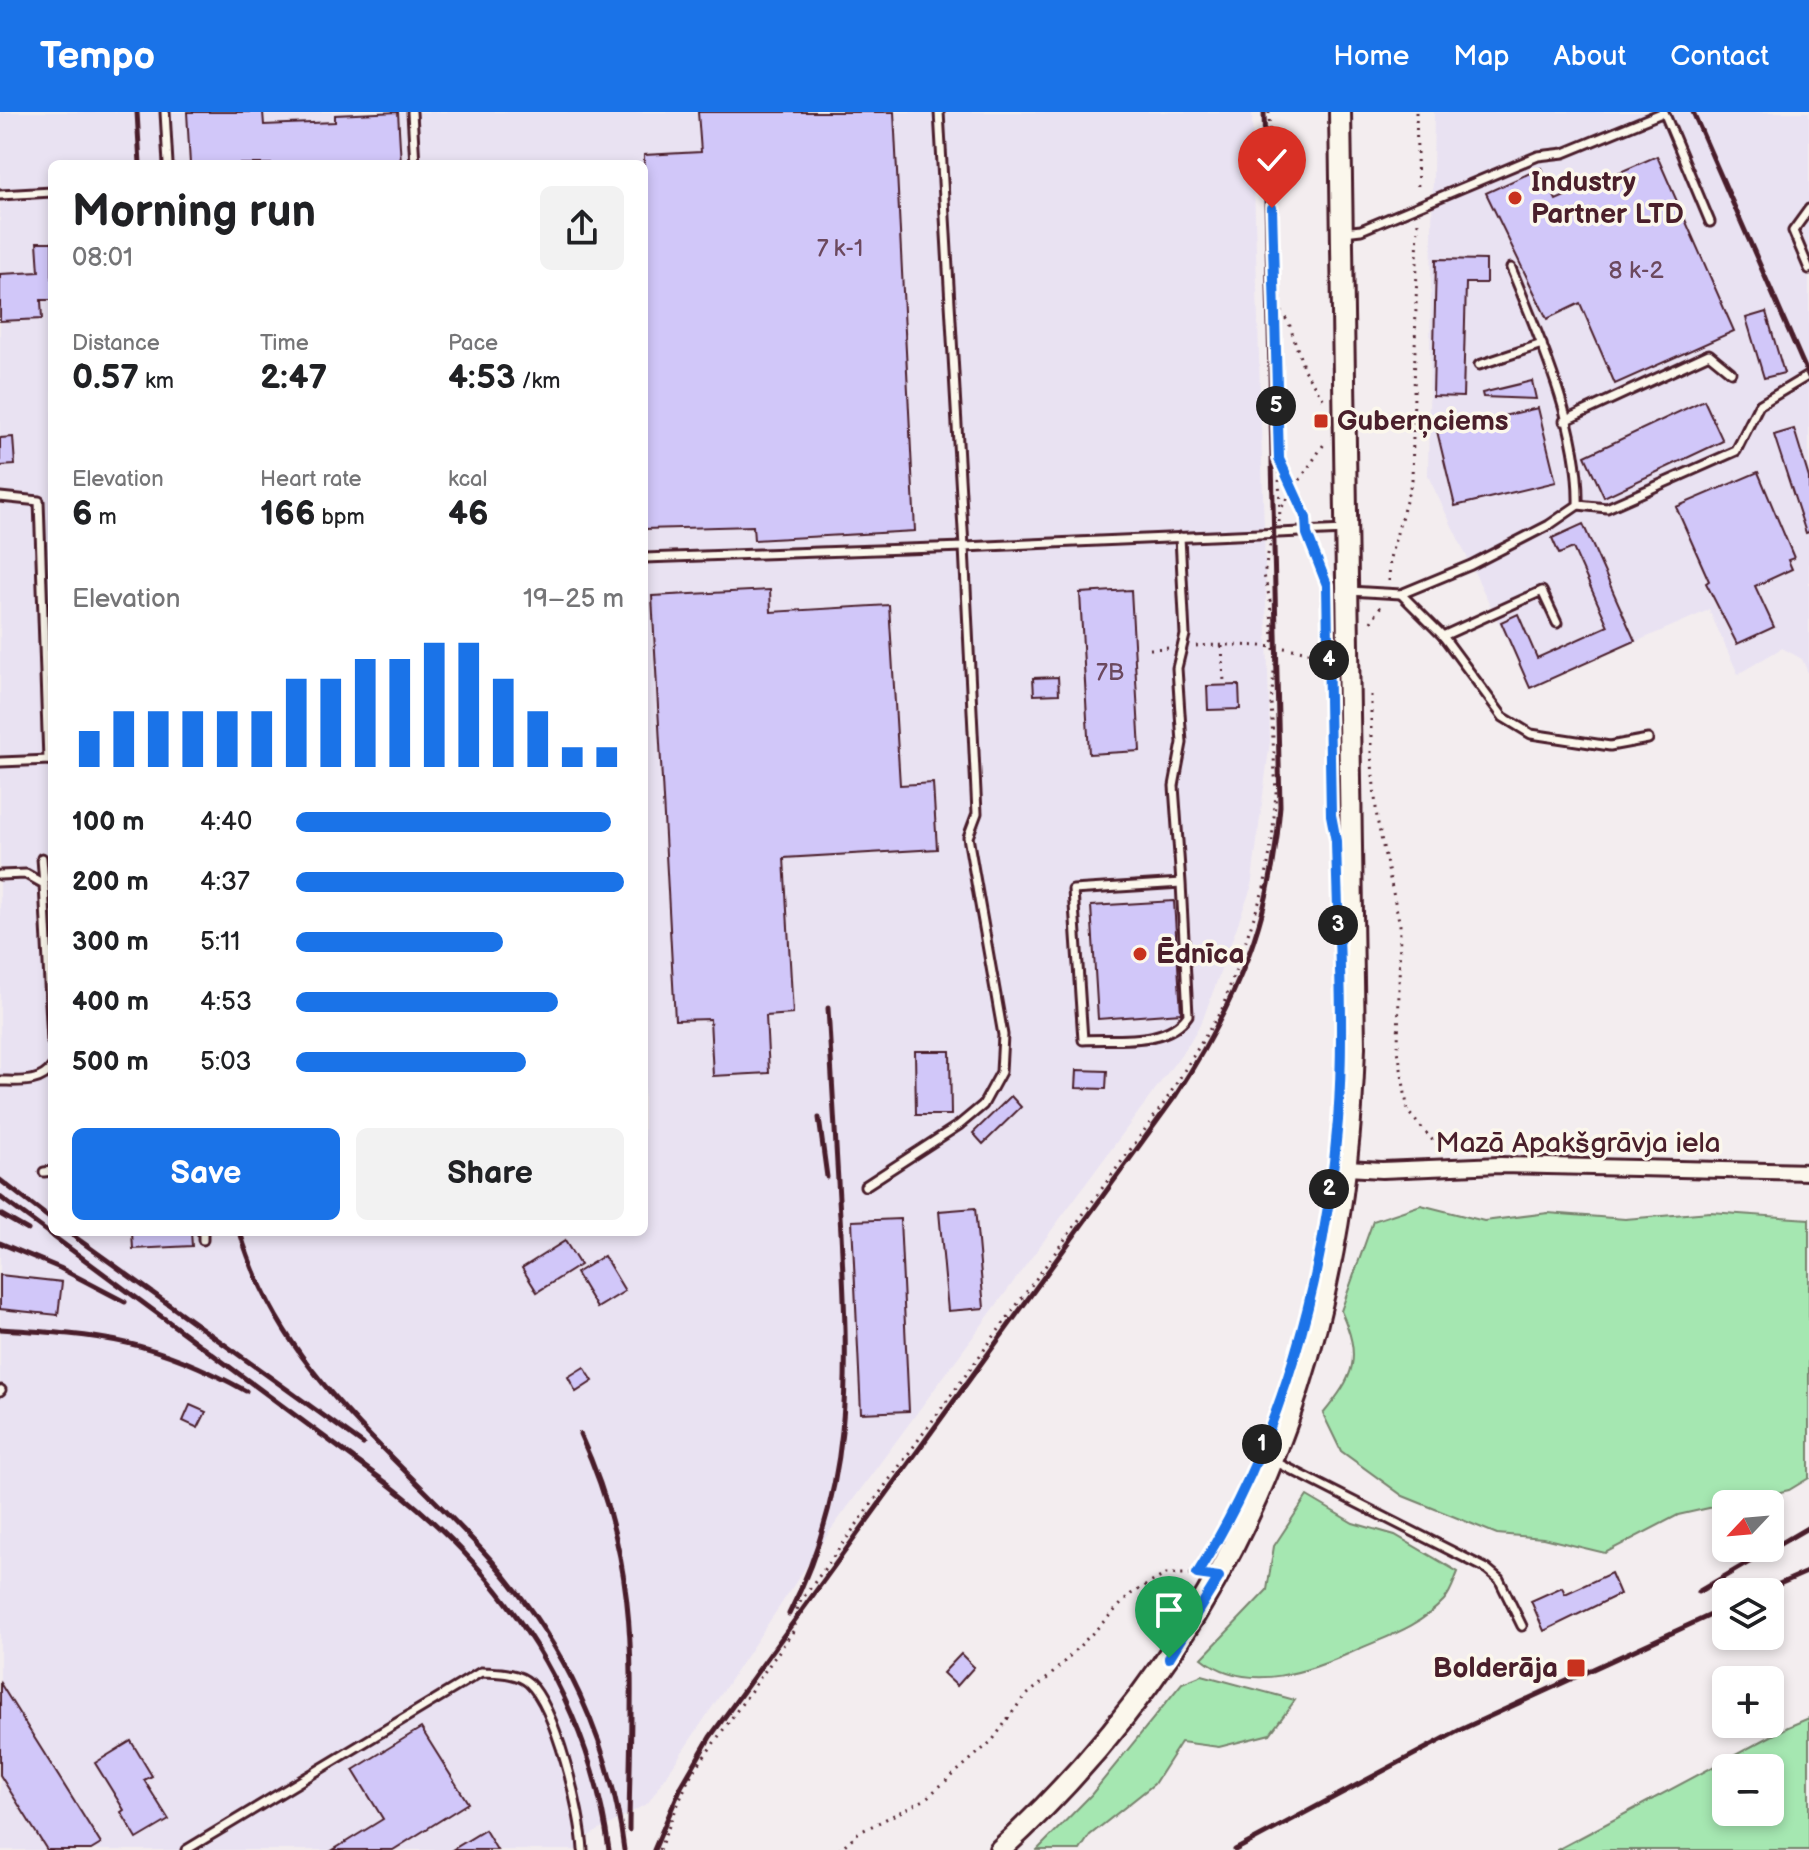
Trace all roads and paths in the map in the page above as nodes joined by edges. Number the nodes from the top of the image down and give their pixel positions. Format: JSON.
{"nodes":[{"id":1,"x":165,"y":112,"type":"edge"},
{"id":2,"x":412,"y":112,"type":"edge"},
{"id":3,"x":939,"y":112,"type":"edge"},
{"id":4,"x":1269,"y":112,"type":"edge"},
{"id":5,"x":1340,"y":112,"type":"edge"},
{"id":6,"x":1416,"y":112,"type":"edge"},
{"id":7,"x":168,"y":160,"type":"edge"},
{"id":8,"x":415,"y":160,"type":"edge"},
{"id":9,"x":48,"y":192,"type":"edge"},
{"id":10,"x":0,"y":195,"type":"edge"},
{"id":11,"x":1419,"y":205,"type":"junction"},
{"id":12,"x":1809,"y":209,"type":"edge"},
{"id":13,"x":1710,"y":222,"type":"dead end"},
{"id":14,"x":1342,"y":233,"type":"junction"},
{"id":15,"x":1511,"y":268,"type":"dead end"},
{"id":16,"x":1809,"y":269,"type":"edge"},
{"id":17,"x":1275,"y":303,"type":"junction"},
{"id":18,"x":1542,"y":344,"type":"junction"},
{"id":19,"x":1479,"y":365,"type":"dead end"},
{"id":20,"x":1731,"y":372,"type":"dead end"},
{"id":21,"x":1809,"y":375,"type":"edge"},
{"id":22,"x":1324,"y":400,"type":"dead end"},
{"id":23,"x":1564,"y":421,"type":"junction"},
{"id":24,"x":1324,"y":444,"type":"dead end"},
{"id":25,"x":1279,"y":459,"type":"junction"},
{"id":26,"x":1293,"y":489,"type":"junction"},
{"id":27,"x":1,"y":499,"type":"edge"},
{"id":28,"x":1578,"y":505,"type":"junction"},
{"id":29,"x":1280,"y":510,"type":"junction"},
{"id":30,"x":1346,"y":530,"type":"junction"},
{"id":31,"x":1307,"y":534,"type":"junction"},
{"id":32,"x":1275,"y":535,"type":"junction"},
{"id":33,"x":1180,"y":537,"type":"junction"},
{"id":34,"x":964,"y":547,"type":"junction"},
{"id":35,"x":648,"y":558,"type":"edge"},
{"id":36,"x":1389,"y":593,"type":"junction"},
{"id":37,"x":1401,"y":594,"type":"junction"},
{"id":38,"x":1337,"y":595,"type":"junction"},
{"id":39,"x":1371,"y":622,"type":"dead end"},
{"id":40,"x":1557,"y":623,"type":"dead end"},
{"id":41,"x":1443,"y":636,"type":"junction"},
{"id":42,"x":1210,"y":645,"type":"dead end"},
{"id":43,"x":1222,"y":646,"type":"junction"},
{"id":44,"x":1273,"y":648,"type":"junction"},
{"id":45,"x":1330,"y":672,"type":"dead end"},
{"id":46,"x":1224,"y":682,"type":"dead end"},
{"id":47,"x":1371,"y":695,"type":"dead end"},
{"id":48,"x":48,"y":713,"type":"edge"},
{"id":49,"x":1329,"y":733,"type":"dead end"},
{"id":50,"x":1648,"y":739,"type":"dead end"},
{"id":51,"x":48,"y":760,"type":"edge"},
{"id":52,"x":0,"y":762,"type":"edge"},
{"id":53,"x":1330,"y":791,"type":"dead end"},
{"id":54,"x":42,"y":858,"type":"dead end"},
{"id":55,"x":0,"y":875,"type":"edge"},
{"id":56,"x":1181,"y":883,"type":"junction"},
{"id":57,"x":44,"y":884,"type":"junction"},
{"id":58,"x":48,"y":963,"type":"edge"},
{"id":59,"x":48,"y":1074,"type":"edge"},
{"id":60,"x":0,"y":1081,"type":"edge"},
{"id":61,"x":1449,"y":1166,"type":"junction"},
{"id":62,"x":1347,"y":1168,"type":"junction"},
{"id":63,"x":1809,"y":1172,"type":"edge"},
{"id":64,"x":865,"y":1186,"type":"dead end"},
{"id":65,"x":1274,"y":1461,"type":"junction"},
{"id":66,"x":1212,"y":1570,"type":"junction"},
{"id":67,"x":1197,"y":1574,"type":"junction"},
{"id":68,"x":1522,"y":1626,"type":"dead end"},
{"id":69,"x":186,"y":1850,"type":"edge"},
{"id":70,"x":583,"y":1850,"type":"edge"},
{"id":71,"x":659,"y":1850,"type":"edge"},
{"id":72,"x":839,"y":1850,"type":"edge"},
{"id":73,"x":1000,"y":1850,"type":"edge"}],
"edges":[{"from":1,"to":7,"type":"lane"},
{"from":2,"to":8,"type":"lane"},
{"from":3,"to":34,"type":"lane"},
{"from":4,"to":17,"type":"path"},
{"from":5,"to":14,"type":"main road"},
{"from":6,"to":11,"type":"path"},
{"from":9,"to":10,"type":"lane"},
{"from":11,"to":13,"type":"lane"},
{"from":11,"to":14,"type":"lane"},
{"from":11,"to":36,"type":"path"},
{"from":12,"to":16,"type":"lane"},
{"from":14,"to":30,"type":"main road"},
{"from":15,"to":18,"type":"lane"},
{"from":17,"to":22,"type":"path"},
{"from":17,"to":25,"type":"path"},
{"from":18,"to":19,"type":"lane"},
{"from":18,"to":23,"type":"lane"},
{"from":20,"to":23,"type":"lane"},
{"from":21,"to":28,"type":"lane"},
{"from":23,"to":28,"type":"lane"},
{"from":24,"to":26,"type":"path"},
{"from":25,"to":26,"type":"path"},
{"from":25,"to":29,"type":"path"},
{"from":26,"to":29,"type":"path"},
{"from":26,"to":31,"type":"path"},
{"from":27,"to":48,"type":"lane"},
{"from":28,"to":37,"type":"lane"},
{"from":29,"to":32,"type":"path"},
{"from":30,"to":31,"type":"lane"},
{"from":30,"to":38,"type":"main road"},
{"from":31,"to":32,"type":"lane"},
{"from":31,"to":38,"type":"path"},
{"from":32,"to":33,"type":"lane"},
{"from":32,"to":44,"type":"path"},
{"from":33,"to":34,"type":"lane"},
{"from":33,"to":56,"type":"lane"},
{"from":34,"to":35,"type":"lane"},
{"from":34,"to":64,"type":"lane"},
{"from":36,"to":37,"type":"lane"},
{"from":36,"to":38,"type":"lane"},
{"from":36,"to":39,"type":"path"},
{"from":37,"to":41,"type":"lane"},
{"from":38,"to":62,"type":"main road"},
{"from":40,"to":41,"type":"lane"},
{"from":41,"to":50,"type":"lane"},
{"from":42,"to":43,"type":"path"},
{"from":43,"to":44,"type":"path"},
{"from":43,"to":46,"type":"path"},
{"from":44,"to":45,"type":"path"},
{"from":44,"to":71,"type":"path"},
{"from":47,"to":61,"type":"path"},
{"from":49,"to":53,"type":"path"},
{"from":51,"to":52,"type":"lane"},
{"from":54,"to":57,"type":"lane"},
{"from":55,"to":57,"type":"lane"},
{"from":56,"to":56,"type":"lane"},
{"from":57,"to":58,"type":"lane"},
{"from":59,"to":60,"type":"lane"},
{"from":61,"to":62,"type":"street","name":"Mazā Apakšgrāvja iela"},
{"from":61,"to":63,"type":"street","name":"Mazā Apakšgrāvja iela"},
{"from":62,"to":65,"type":"main road"},
{"from":65,"to":66,"type":"main road"},
{"from":65,"to":68,"type":"lane"},
{"from":66,"to":67,"type":"path"},
{"from":66,"to":67,"type":"path"},
{"from":66,"to":73,"type":"main road"},
{"from":67,"to":72,"type":"path"},
{"from":69,"to":70,"type":"lane"}]}
